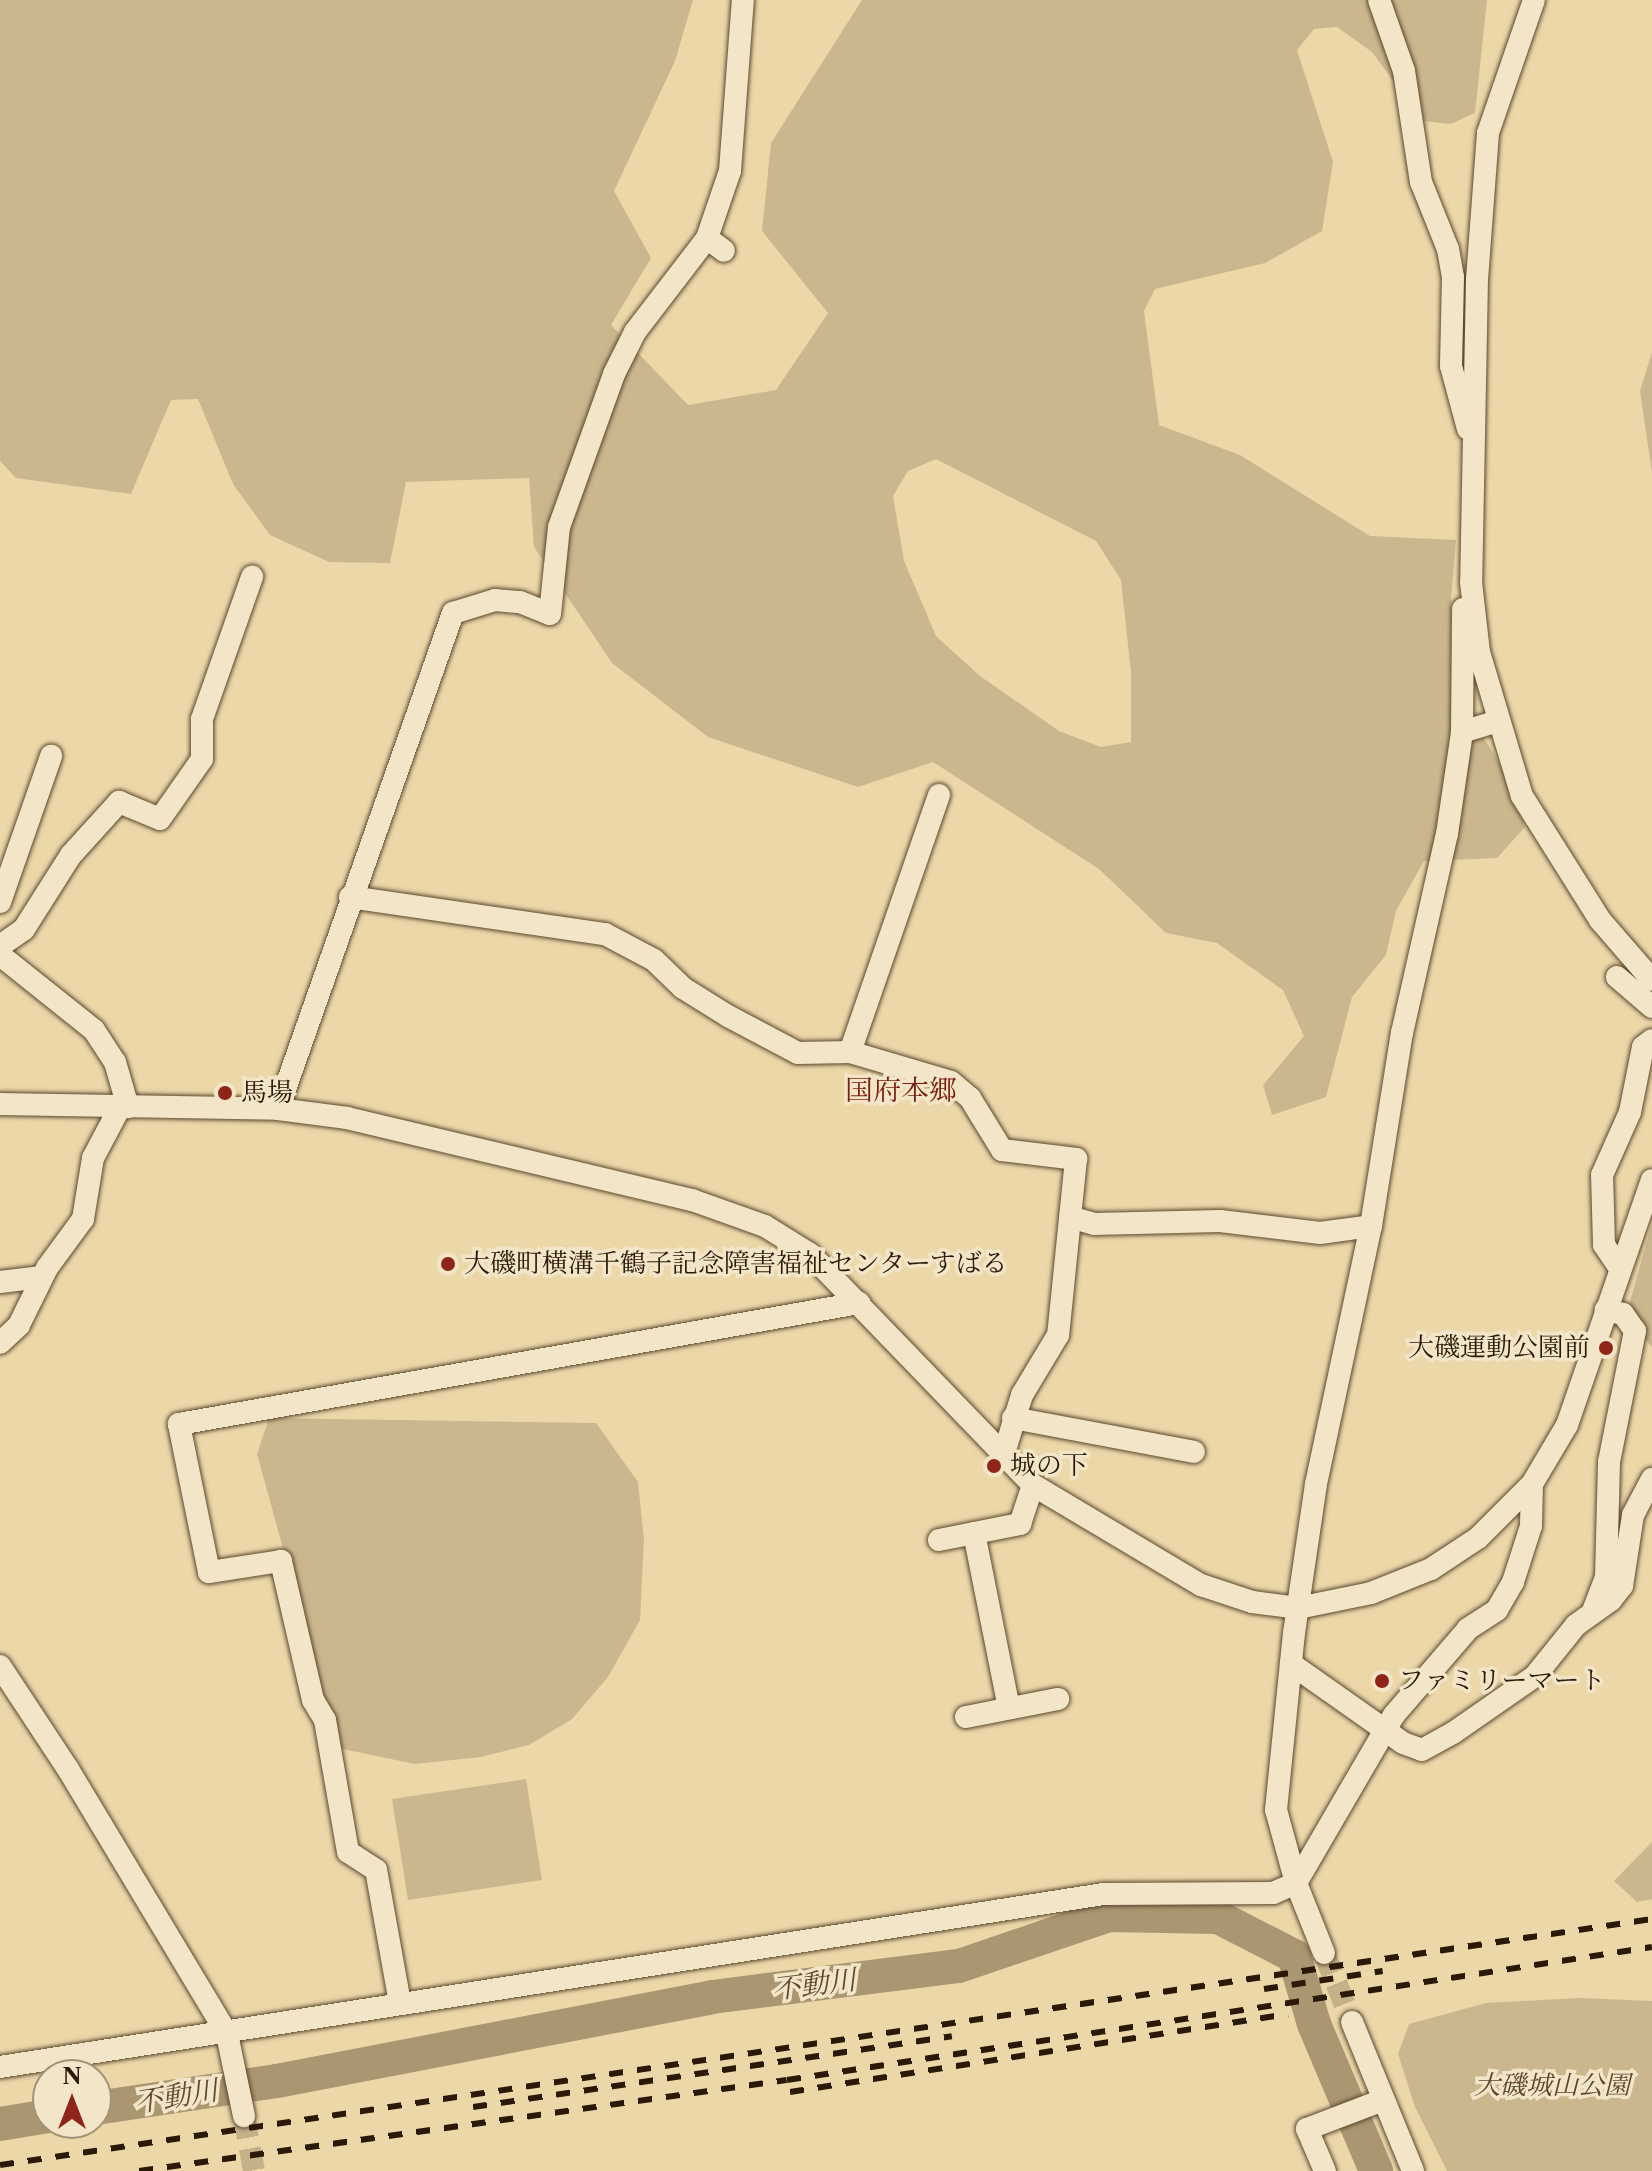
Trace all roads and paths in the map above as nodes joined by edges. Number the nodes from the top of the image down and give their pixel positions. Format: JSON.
{"nodes":[{"id":1,"x":743,"y":0,"type":"edge"},
{"id":2,"x":1379,"y":0,"type":"edge"},
{"id":3,"x":1534,"y":0,"type":"edge"},
{"id":4,"x":1475,"y":453,"type":"junction"},
{"id":5,"x":252,"y":577,"type":"dead end"},
{"id":6,"x":1471,"y":582,"type":"junction"},
{"id":7,"x":1497,"y":721,"type":"junction"},
{"id":8,"x":1462,"y":732,"type":"junction"},
{"id":9,"x":51,"y":756,"type":"dead end"},
{"id":10,"x":939,"y":795,"type":"dead end"},
{"id":11,"x":350,"y":897,"type":"junction"},
{"id":12,"x":0,"y":902,"type":"edge"},
{"id":13,"x":0,"y":946,"type":"edge"},
{"id":14,"x":0,"y":955,"type":"edge"},
{"id":15,"x":1617,"y":977,"type":"dead end"},
{"id":16,"x":1652,"y":980,"type":"edge"},
{"id":17,"x":1652,"y":1007,"type":"edge"},
{"id":18,"x":1652,"y":1040,"type":"edge"},
{"id":19,"x":850,"y":1052,"type":"junction"},
{"id":20,"x":0,"y":1104,"type":"edge"},
{"id":21,"x":124,"y":1107,"type":"junction"},
{"id":22,"x":278,"y":1109,"type":"junction"},
{"id":23,"x":1652,"y":1180,"type":"edge"},
{"id":24,"x":1070,"y":1217,"type":"junction"},
{"id":25,"x":1371,"y":1226,"type":"junction"},
{"id":26,"x":1619,"y":1267,"type":"junction"},
{"id":27,"x":42,"y":1277,"type":"junction"},
{"id":28,"x":0,"y":1282,"type":"edge"},
{"id":29,"x":859,"y":1303,"type":"junction"},
{"id":30,"x":1605,"y":1310,"type":"junction"},
{"id":31,"x":0,"y":1343,"type":"edge"},
{"id":32,"x":1013,"y":1418,"type":"junction"},
{"id":33,"x":1194,"y":1452,"type":"dead end"},
{"id":34,"x":1003,"y":1456,"type":"junction"},
{"id":35,"x":1652,"y":1479,"type":"edge"},
{"id":36,"x":1532,"y":1484,"type":"junction"},
{"id":37,"x":1033,"y":1485,"type":"junction"},
{"id":38,"x":974,"y":1533,"type":"junction"},
{"id":39,"x":939,"y":1540,"type":"dead end"},
{"id":40,"x":1298,"y":1608,"type":"junction"},
{"id":41,"x":1593,"y":1611,"type":"junction"},
{"id":42,"x":1291,"y":1664,"type":"junction"},
{"id":43,"x":0,"y":1666,"type":"edge"},
{"id":44,"x":1058,"y":1699,"type":"dead end"},
{"id":45,"x":1009,"y":1708,"type":"junction"},
{"id":46,"x":966,"y":1717,"type":"dead end"},
{"id":47,"x":1385,"y":1730,"type":"junction"},
{"id":48,"x":1296,"y":1883,"type":"junction"},
{"id":49,"x":1324,"y":1953,"type":"tunnel mouth"},
{"id":50,"x":400,"y":2003,"type":"junction"},
{"id":51,"x":1352,"y":2022,"type":"tunnel mouth"},
{"id":52,"x":227,"y":2034,"type":"junction"},
{"id":53,"x":0,"y":2067,"type":"edge"},
{"id":54,"x":1378,"y":2102,"type":"junction"},
{"id":55,"x":244,"y":2116,"type":"tunnel mouth"},
{"id":56,"x":1325,"y":2171,"type":"edge"},
{"id":57,"x":1413,"y":2171,"type":"edge"}],
"edges":[{"from":1,"to":11,"type":"street"},
{"from":2,"to":4,"type":"street"},
{"from":3,"to":4,"type":"street"},
{"from":4,"to":6,"type":"street"},
{"from":5,"to":13,"type":"street"},
{"from":6,"to":7,"type":"street"},
{"from":6,"to":8,"type":"street"},
{"from":7,"to":8,"type":"street"},
{"from":7,"to":16,"type":"street"},
{"from":8,"to":25,"type":"street"},
{"from":9,"to":12,"type":"street"},
{"from":10,"to":19,"type":"street"},
{"from":11,"to":19,"type":"street"},
{"from":11,"to":22,"type":"street"},
{"from":14,"to":21,"type":"street"},
{"from":15,"to":17,"type":"street"},
{"from":18,"to":26,"type":"street"},
{"from":19,"to":24,"type":"street"},
{"from":20,"to":21,"type":"street"},
{"from":21,"to":22,"type":"street"},
{"from":21,"to":27,"type":"street"},
{"from":22,"to":29,"type":"street"},
{"from":23,"to":26,"type":"street"},
{"from":24,"to":25,"type":"street"},
{"from":24,"to":32,"type":"street"},
{"from":25,"to":40,"type":"street"},
{"from":26,"to":30,"type":"street"},
{"from":27,"to":28,"type":"street"},
{"from":27,"to":31,"type":"street"},
{"from":29,"to":34,"type":"street"},
{"from":29,"to":50,"type":"street"},
{"from":30,"to":36,"type":"street"},
{"from":30,"to":41,"type":"street"},
{"from":32,"to":33,"type":"street"},
{"from":32,"to":34,"type":"street"},
{"from":34,"to":37,"type":"street"},
{"from":35,"to":41,"type":"street"},
{"from":36,"to":40,"type":"street"},
{"from":36,"to":47,"type":"street"},
{"from":37,"to":38,"type":"street"},
{"from":37,"to":40,"type":"street"},
{"from":38,"to":39,"type":"street"},
{"from":38,"to":45,"type":"street"},
{"from":40,"to":42,"type":"street"},
{"from":41,"to":47,"type":"street"},
{"from":42,"to":47,"type":"street"},
{"from":42,"to":48,"type":"street"},
{"from":43,"to":52,"type":"street"},
{"from":44,"to":45,"type":"street"},
{"from":45,"to":46,"type":"street"},
{"from":47,"to":48,"type":"street"},
{"from":48,"to":49,"type":"street"},
{"from":48,"to":50,"type":"street"},
{"from":50,"to":52,"type":"street"},
{"from":51,"to":54,"type":"street"},
{"from":52,"to":53,"type":"street"},
{"from":52,"to":55,"type":"street"},
{"from":54,"to":56,"type":"street"},
{"from":54,"to":57,"type":"street"}]}
